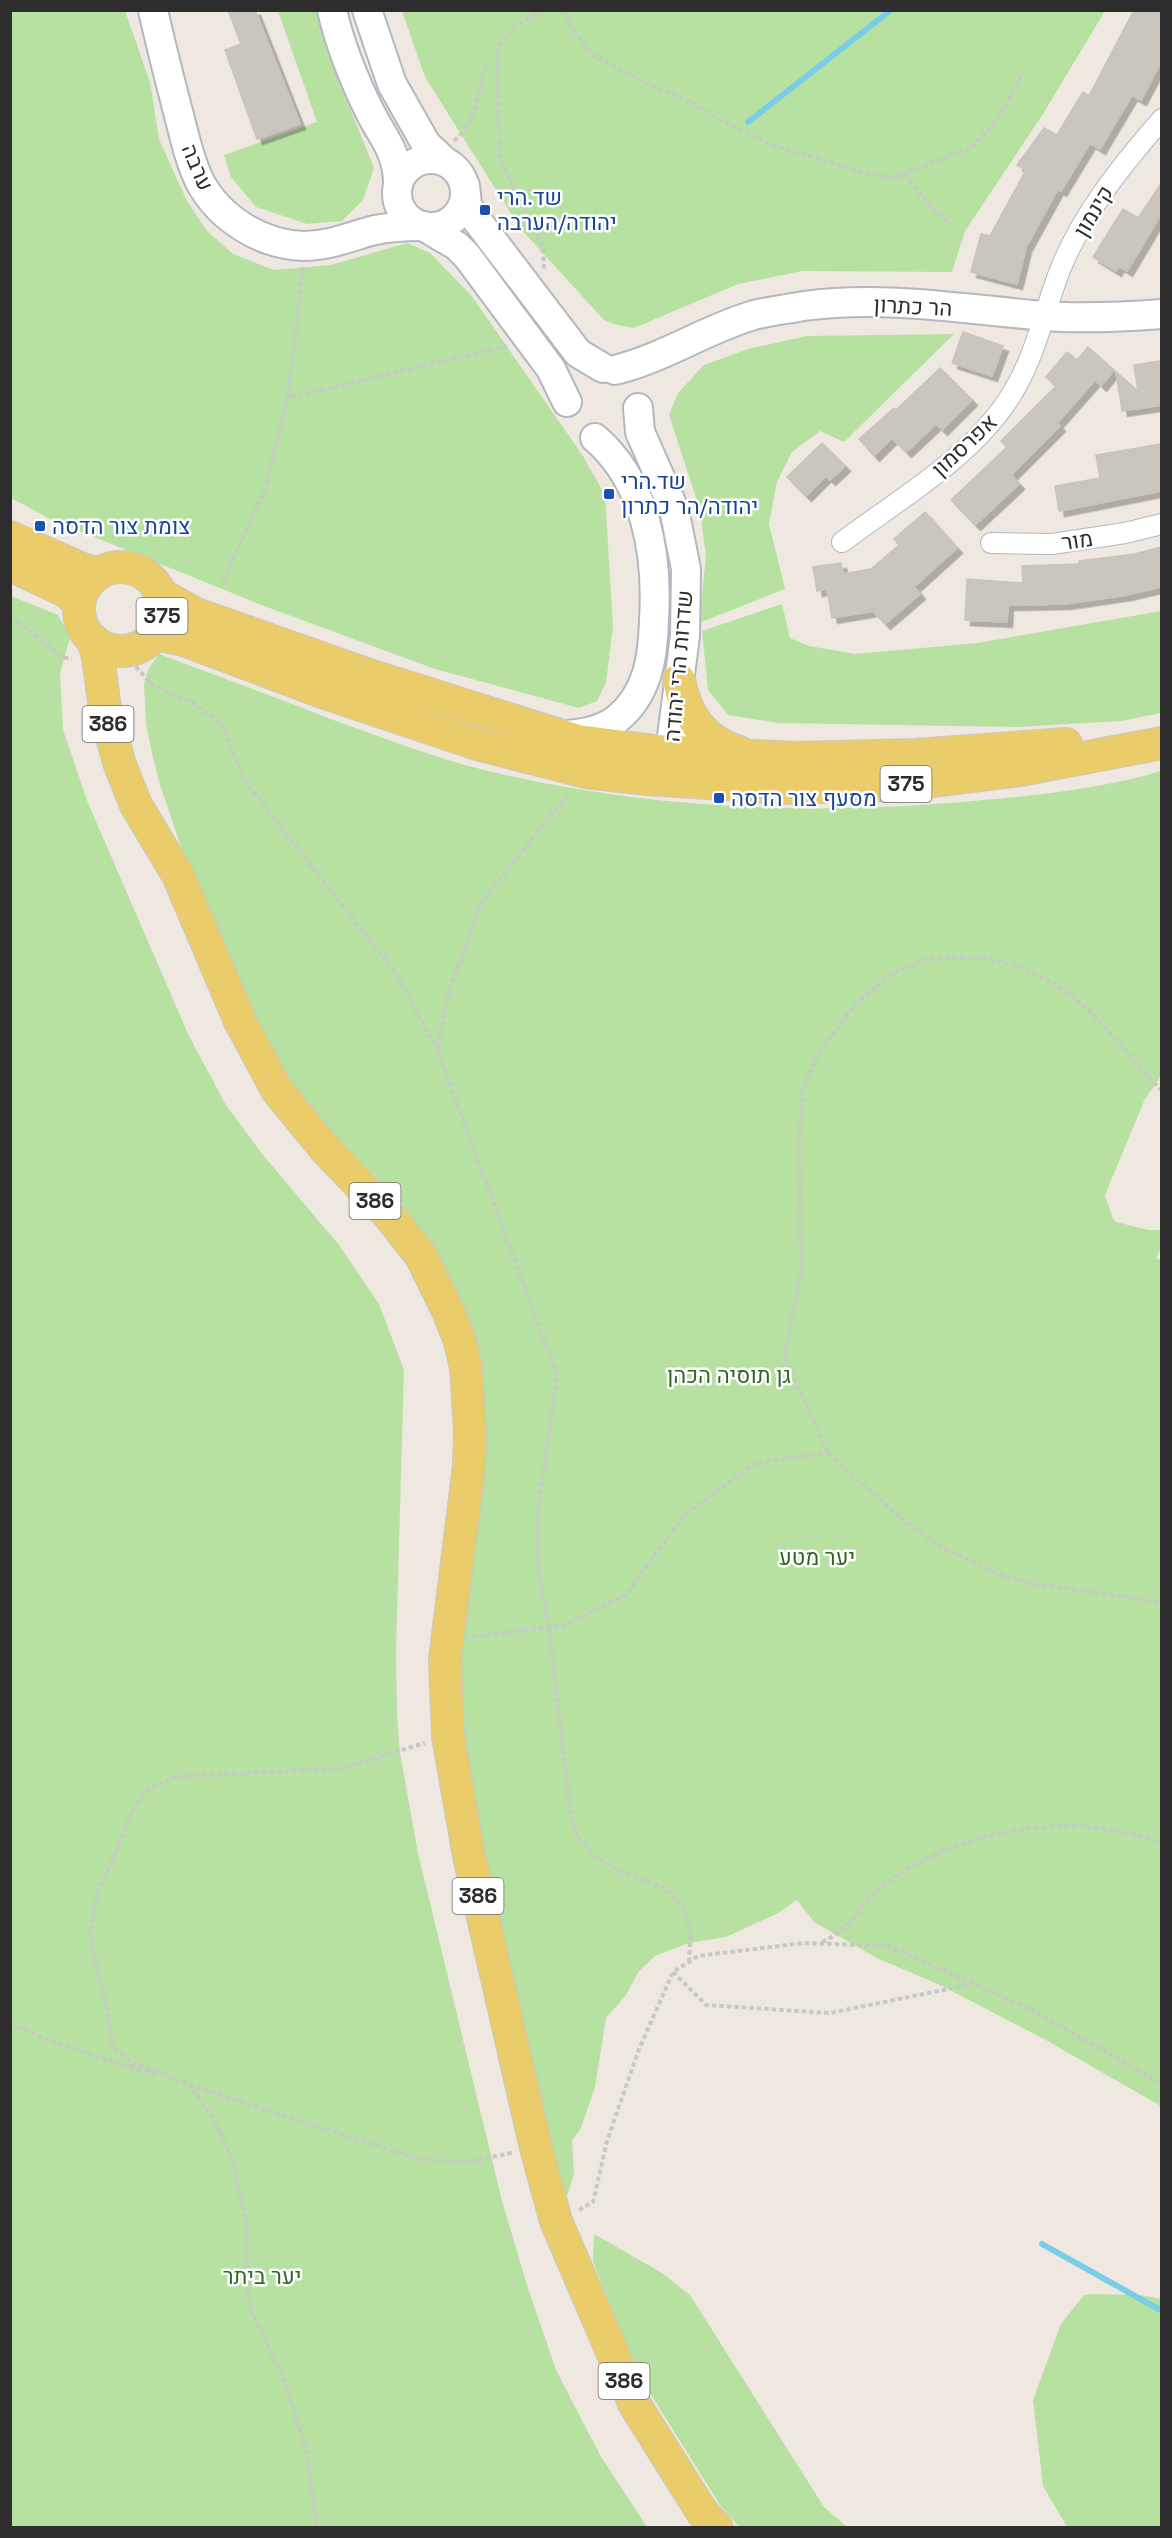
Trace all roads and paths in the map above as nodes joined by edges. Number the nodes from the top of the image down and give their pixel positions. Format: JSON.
{"nodes":[{"id":1,"x":153,"y":10,"type":"edge"},
{"id":2,"x":332,"y":10,"type":"edge"},
{"id":3,"x":367,"y":10,"type":"edge"},
{"id":4,"x":542,"y":10,"type":"edge"},
{"id":5,"x":564,"y":10,"type":"edge"},
{"id":6,"x":487,"y":62,"type":"dead end"},
{"id":7,"x":1024,"y":72,"type":"dead end"},
{"id":8,"x":1161,"y":119,"type":"edge"},
{"id":9,"x":441,"y":158,"type":"junction"},
{"id":10,"x":905,"y":174,"type":"junction"},
{"id":11,"x":397,"y":186,"type":"junction"},
{"id":12,"x":465,"y":186,"type":"junction"},
{"id":13,"x":951,"y":225,"type":"dead end"},
{"id":14,"x":422,"y":226,"type":"junction"},
{"id":15,"x":359,"y":235,"type":"junction"},
{"id":16,"x":305,"y":246,"type":"junction"},
{"id":17,"x":540,"y":302,"type":"junction"},
{"id":18,"x":1161,"y":314,"type":"edge"},
{"id":19,"x":1046,"y":316,"type":"junction"},
{"id":20,"x":530,"y":341,"type":"junction"},
{"id":21,"x":673,"y":350,"type":"junction"},
{"id":22,"x":609,"y":369,"type":"junction"},
{"id":23,"x":288,"y":398,"type":"junction"},
{"id":24,"x":567,"y":402,"type":"junction"},
{"id":25,"x":637,"y":402,"type":"junction"},
{"id":26,"x":595,"y":438,"type":"junction"},
{"id":27,"x":1161,"y":524,"type":"edge"},
{"id":28,"x":10,"y":537,"type":"edge"},
{"id":29,"x":843,"y":542,"type":"dead end"},
{"id":30,"x":991,"y":543,"type":"dead end"},
{"id":31,"x":10,"y":565,"type":"edge"},
{"id":32,"x":98,"y":574,"type":"junction"},
{"id":33,"x":223,"y":580,"type":"dead end"},
{"id":34,"x":160,"y":594,"type":"junction"},
{"id":35,"x":79,"y":602,"type":"junction"},
{"id":36,"x":10,"y":618,"type":"edge"},
{"id":37,"x":119,"y":649,"type":"junction"},
{"id":38,"x":679,"y":680,"type":"junction"},
{"id":39,"x":1161,"y":729,"type":"edge"},
{"id":40,"x":556,"y":735,"type":"junction"},
{"id":41,"x":1161,"y":743,"type":"edge"},
{"id":42,"x":670,"y":752,"type":"junction"},
{"id":43,"x":757,"y":758,"type":"junction"},
{"id":44,"x":586,"y":772,"type":"junction"},
{"id":45,"x":647,"y":779,"type":"junction"},
{"id":46,"x":438,"y":1049,"type":"junction"},
{"id":47,"x":1161,"y":1091,"type":"edge"},
{"id":48,"x":828,"y":1453,"type":"junction"},
{"id":49,"x":1161,"y":1602,"type":"edge"},
{"id":50,"x":549,"y":1627,"type":"junction"},
{"id":51,"x":448,"y":1640,"type":"junction"},
{"id":52,"x":448,"y":1736,"type":"junction"},
{"id":53,"x":1161,"y":1842,"type":"edge"},
{"id":54,"x":802,"y":1943,"type":"junction"},
{"id":55,"x":689,"y":1961,"type":"junction"},
{"id":56,"x":673,"y":1972,"type":"junction"},
{"id":57,"x":974,"y":1984,"type":"junction"},
{"id":58,"x":10,"y":2024,"type":"edge"},
{"id":59,"x":1161,"y":2084,"type":"edge"},
{"id":60,"x":190,"y":2085,"type":"junction"},
{"id":61,"x":536,"y":2148,"type":"junction"},
{"id":62,"x":556,"y":2221,"type":"junction"},
{"id":63,"x":317,"y":2528,"type":"edge"},
{"id":64,"x":717,"y":2528,"type":"edge"}],
"edges":[{"from":1,"to":16,"type":"street","name":"ערבה"},
{"from":2,"to":11,"type":"street"},
{"from":3,"to":9,"type":"street"},
{"from":4,"to":17,"type":"path"},
{"from":5,"to":10,"type":"path"},
{"from":6,"to":9,"type":"path"},
{"from":7,"to":10,"type":"path"},
{"from":8,"to":19,"type":"street","name":"קינמון"},
{"from":9,"to":11,"type":"street"},
{"from":9,"to":12,"type":"street"},
{"from":10,"to":13,"type":"path"},
{"from":11,"to":14,"type":"street"},
{"from":11,"to":15,"type":"street","name":"ערבה"},
{"from":12,"to":14,"type":"street"},
{"from":12,"to":17,"type":"street"},
{"from":14,"to":15,"type":"street","name":"ערבה"},
{"from":14,"to":20,"type":"street"},
{"from":15,"to":16,"type":"street","name":"ערבה"},
{"from":16,"to":23,"type":"path"},
{"from":17,"to":22,"type":"street"},
{"from":18,"to":19,"type":"street","name":"הר כתרון"},
{"from":19,"to":21,"type":"street","name":"הר כתרון"},
{"from":19,"to":29,"type":"street","name":"אפרסמון"},
{"from":20,"to":23,"type":"path"},
{"from":20,"to":24,"type":"street"},
{"from":21,"to":22,"type":"street","name":"הר כתרון"},
{"from":21,"to":25,"type":"street","name":"הר כתרון"},
{"from":22,"to":24,"type":"street"},
{"from":22,"to":25,"type":"street"},
{"from":23,"to":33,"type":"path"},
{"from":24,"to":26,"type":"street"},
{"from":25,"to":26,"type":"street"},
{"from":25,"to":38,"type":"street","name":"שדרות הרי יהודה"},
{"from":26,"to":40,"type":"street","name":"שדרות הרי יהודה"},
{"from":27,"to":30,"type":"street","name":"מור"},
{"from":28,"to":32,"type":"main road"},
{"from":31,"to":35,"type":"main road"},
{"from":32,"to":34,"type":"main road","number":"375"},
{"from":32,"to":35,"type":"main road"},
{"from":34,"to":37,"type":"main road","number":"375"},
{"from":34,"to":40,"type":"main road","number":"375"},
{"from":35,"to":37,"type":"main road"},
{"from":36,"to":37,"type":"path"},
{"from":37,"to":44,"type":"main road","number":"375"},
{"from":37,"to":46,"type":"path"},
{"from":37,"to":51,"type":"main road","number":"386"},
{"from":38,"to":42,"type":"street","name":"שדרות הרי יהודה"},
{"from":38,"to":43,"type":"main road"},
{"from":39,"to":43,"type":"main road","number":"375"},
{"from":40,"to":42,"type":"main road","number":"375"},
{"from":41,"to":45,"type":"main road","number":"375"},
{"from":42,"to":43,"type":"main road","number":"375"},
{"from":42,"to":45,"type":"street","name":"שדרות הרי יהודה"},
{"from":44,"to":45,"type":"main road","number":"375"},
{"from":44,"to":46,"type":"path"},
{"from":46,"to":50,"type":"path"},
{"from":47,"to":48,"type":"path"},
{"from":48,"to":49,"type":"path"},
{"from":48,"to":50,"type":"path"},
{"from":50,"to":51,"type":"path"},
{"from":50,"to":55,"type":"path"},
{"from":51,"to":52,"type":"main road","number":"386"},
{"from":52,"to":60,"type":"path"},
{"from":52,"to":61,"type":"main road","number":"386"},
{"from":53,"to":54,"type":"path"},
{"from":54,"to":55,"type":"path"},
{"from":54,"to":57,"type":"path"},
{"from":55,"to":56,"type":"path"},
{"from":56,"to":57,"type":"path"},
{"from":56,"to":62,"type":"path"},
{"from":57,"to":59,"type":"path"},
{"from":58,"to":60,"type":"path"},
{"from":60,"to":61,"type":"path"},
{"from":60,"to":63,"type":"path"},
{"from":61,"to":62,"type":"main road","number":"386"},
{"from":62,"to":64,"type":"main road","number":"386"}]}
